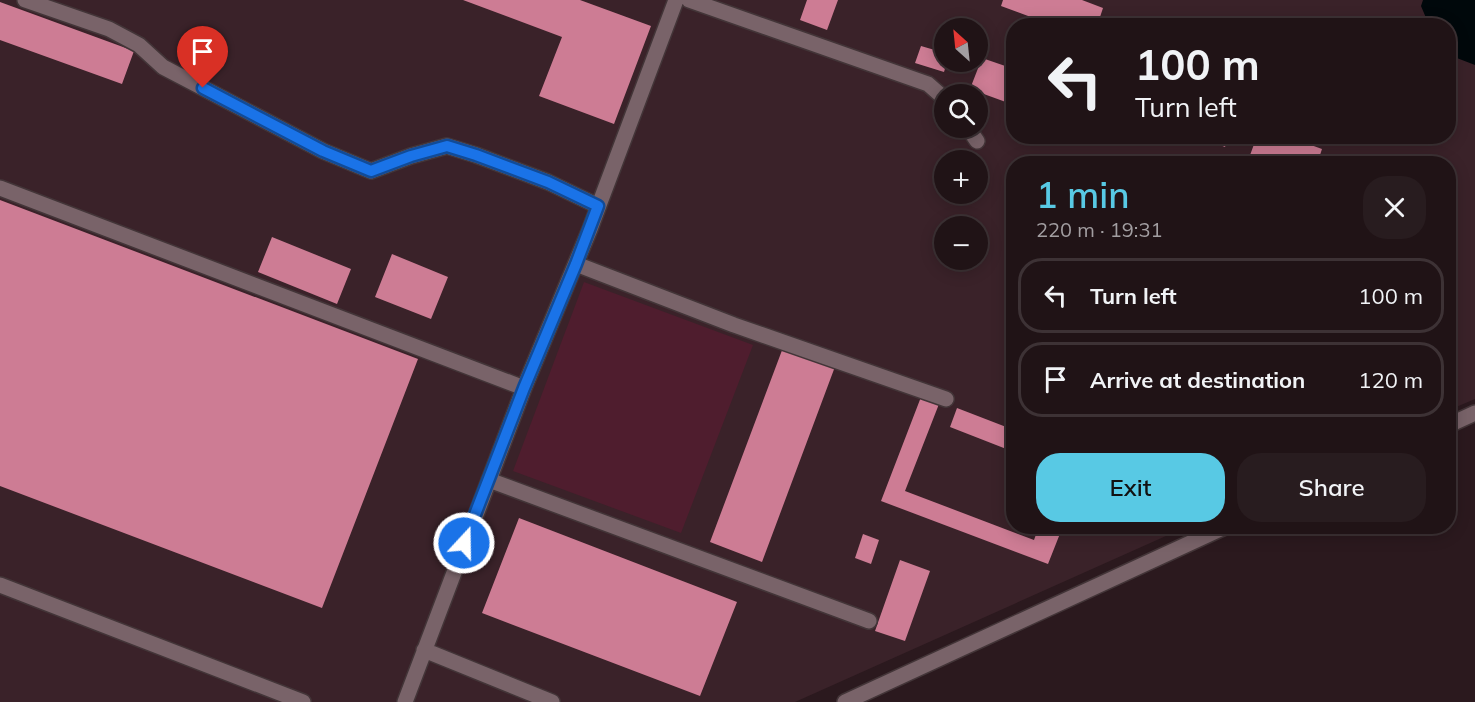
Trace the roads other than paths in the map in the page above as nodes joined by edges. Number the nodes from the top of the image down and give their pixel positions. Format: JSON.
{"nodes":[{"id":1,"x":25,"y":0,"type":"edge"},
{"id":2,"x":676,"y":0,"type":"edge"},
{"id":3,"x":689,"y":0,"type":"edge"},
{"id":4,"x":934,"y":89,"type":"edge"},
{"id":5,"x":975,"y":138,"type":"edge"},
{"id":6,"x":977,"y":141,"type":"dead end"},
{"id":7,"x":0,"y":188,"type":"edge"},
{"id":8,"x":598,"y":206,"type":"junction"},
{"id":9,"x":576,"y":264,"type":"junction"},
{"id":10,"x":524,"y":388,"type":"junction"},
{"id":11,"x":946,"y":399,"type":"dead end"},
{"id":12,"x":1475,"y":413,"type":"edge"},
{"id":13,"x":1456,"y":422,"type":"edge"},
{"id":14,"x":489,"y":480,"type":"junction"},
{"id":15,"x":1210,"y":534,"type":"edge"},
{"id":16,"x":0,"y":585,"type":"edge"},
{"id":17,"x":869,"y":621,"type":"dead end"},
{"id":18,"x":424,"y":650,"type":"junction"},
{"id":19,"x":303,"y":702,"type":"edge"},
{"id":20,"x":405,"y":702,"type":"edge"},
{"id":21,"x":552,"y":702,"type":"edge"},
{"id":22,"x":845,"y":702,"type":"edge"}],
"edges":[{"from":1,"to":8,"type":"lane"},
{"from":2,"to":8,"type":"lane"},
{"from":3,"to":4,"type":"lane"},
{"from":5,"to":6,"type":"lane"},
{"from":7,"to":10,"type":"lane"},
{"from":8,"to":9,"type":"lane"},
{"from":9,"to":10,"type":"lane"},
{"from":9,"to":11,"type":"lane"},
{"from":10,"to":14,"type":"lane"},
{"from":12,"to":13,"type":"lane"},
{"from":14,"to":17,"type":"lane"},
{"from":14,"to":18,"type":"lane"},
{"from":15,"to":22,"type":"lane"},
{"from":16,"to":19,"type":"lane"},
{"from":18,"to":20,"type":"lane"},
{"from":18,"to":21,"type":"lane"}]}
